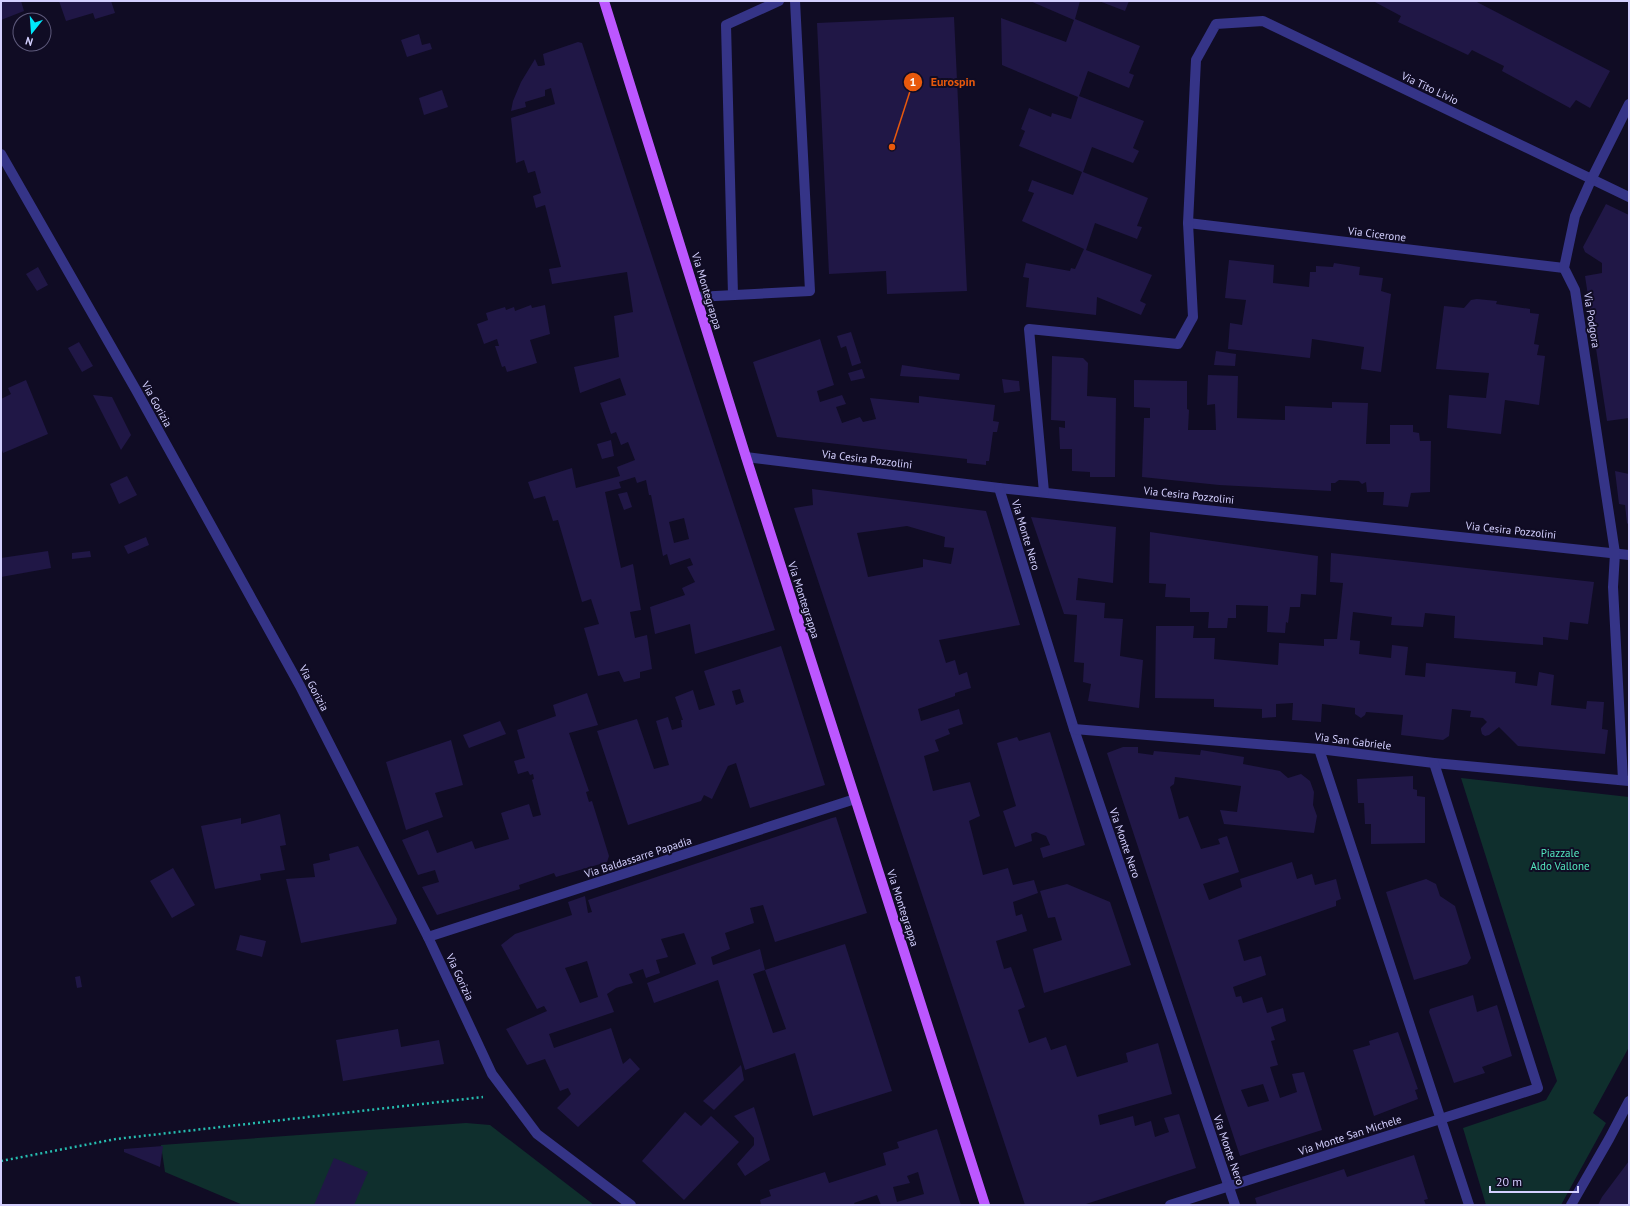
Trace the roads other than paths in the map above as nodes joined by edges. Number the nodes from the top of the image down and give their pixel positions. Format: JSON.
{"nodes":[{"id":1,"x":604,"y":1,"type":"edge"},
{"id":2,"x":779,"y":1,"type":"edge"},
{"id":3,"x":795,"y":1,"type":"edge"},
{"id":4,"x":1629,"y":104,"type":"edge"},
{"id":5,"x":1,"y":154,"type":"edge"},
{"id":6,"x":1592,"y":178,"type":"junction"},
{"id":7,"x":1629,"y":197,"type":"edge"},
{"id":8,"x":1188,"y":223,"type":"junction"},
{"id":9,"x":1564,"y":268,"type":"junction"},
{"id":10,"x":733,"y":295,"type":"junction"},
{"id":11,"x":696,"y":297,"type":"junction"},
{"id":12,"x":746,"y":457,"type":"junction"},
{"id":13,"x":998,"y":488,"type":"junction"},
{"id":14,"x":1044,"y":492,"type":"junction"},
{"id":15,"x":1615,"y":553,"type":"junction"},
{"id":16,"x":1629,"y":555,"type":"edge"},
{"id":17,"x":1074,"y":729,"type":"junction"},
{"id":18,"x":1319,"y":749,"type":"junction"},
{"id":19,"x":1434,"y":763,"type":"junction"},
{"id":20,"x":1626,"y":780,"type":"edge"},
{"id":21,"x":855,"y":799,"type":"junction"},
{"id":22,"x":428,"y":937,"type":"junction"},
{"id":23,"x":1629,"y":1101,"type":"edge"},
{"id":24,"x":1441,"y":1119,"type":"junction"},
{"id":25,"x":1228,"y":1186,"type":"junction"},
{"id":26,"x":631,"y":1205,"type":"edge"},
{"id":27,"x":985,"y":1205,"type":"edge"},
{"id":28,"x":1170,"y":1205,"type":"edge"},
{"id":29,"x":1235,"y":1205,"type":"edge"},
{"id":30,"x":1469,"y":1205,"type":"edge"},
{"id":31,"x":1571,"y":1205,"type":"edge"}],
"edges":[{"from":1,"to":11,"type":"main road","name":"Via Montegrappa"},
{"from":2,"to":10,"type":"street"},
{"from":3,"to":10,"type":"street"},
{"from":4,"to":6,"type":"street"},
{"from":5,"to":22,"type":"street","name":"Via Gorizia"},
{"from":6,"to":7,"type":"street","name":"Via Tito Livio"},
{"from":6,"to":8,"type":"street","name":"Via Tito Livio"},
{"from":6,"to":9,"type":"street"},
{"from":8,"to":9,"type":"street","name":"Via Cicerone"},
{"from":8,"to":14,"type":"street"},
{"from":9,"to":15,"type":"street","name":"Via Podgora"},
{"from":10,"to":11,"type":"street"},
{"from":11,"to":12,"type":"main road","name":"Via Montegrappa"},
{"from":12,"to":13,"type":"street","name":"Via Cesira Pozzolini"},
{"from":12,"to":21,"type":"main road","name":"Via Montegrappa"},
{"from":13,"to":14,"type":"street","name":"Via Cesira Pozzolini"},
{"from":13,"to":17,"type":"street","name":"Via Monte Nero"},
{"from":14,"to":15,"type":"street","name":"Via Cesira Pozzolini"},
{"from":15,"to":16,"type":"street","name":"Via Cesira Pozzolini"},
{"from":15,"to":20,"type":"street","name":"Via Podgora"},
{"from":17,"to":18,"type":"street","name":"Via San Gabriele"},
{"from":17,"to":25,"type":"street","name":"Via Monte Nero"},
{"from":18,"to":19,"type":"street","name":"Via San Gabriele"},
{"from":18,"to":24,"type":"street"},
{"from":19,"to":20,"type":"street","name":"Via San Gabriele"},
{"from":19,"to":24,"type":"street","name":"Via Monte San Michele"},
{"from":21,"to":22,"type":"street","name":"Via Baldassarre Papadia"},
{"from":21,"to":27,"type":"main road","name":"Via Montegrappa"},
{"from":22,"to":26,"type":"street","name":"Via Gorizia"},
{"from":23,"to":31,"type":"street"},
{"from":24,"to":25,"type":"street","name":"Via Monte San Michele"},
{"from":24,"to":30,"type":"street"},
{"from":25,"to":28,"type":"street","name":"Via Monte San Michele"},
{"from":25,"to":29,"type":"street","name":"Via Monte Nero"}]}
